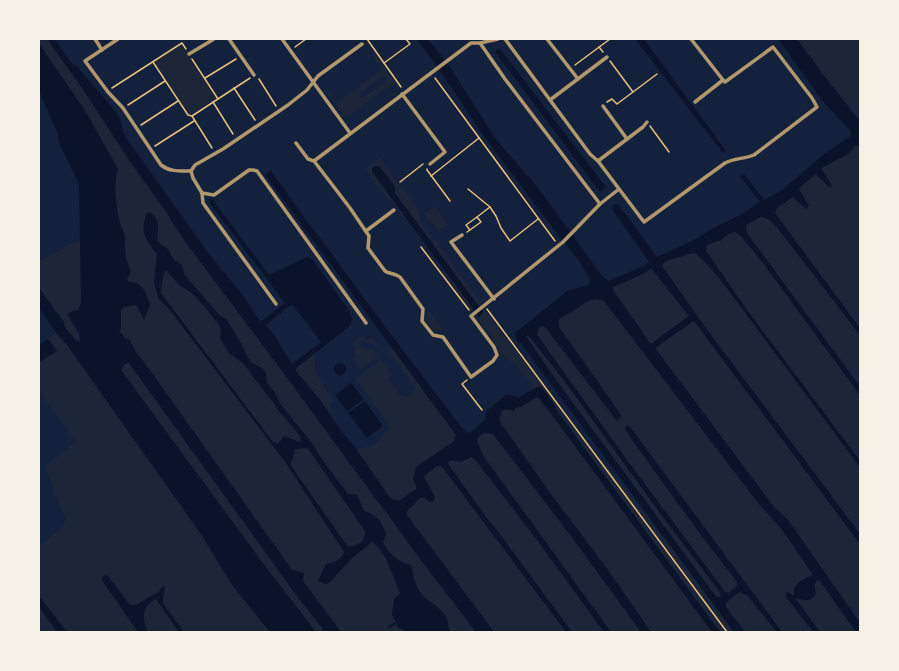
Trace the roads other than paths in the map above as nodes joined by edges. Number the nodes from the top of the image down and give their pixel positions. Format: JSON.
{"nodes":[{"id":1,"x":94,"y":39,"type":"edge"},
{"id":2,"x":118,"y":39,"type":"edge"},
{"id":3,"x":214,"y":39,"type":"edge"},
{"id":4,"x":229,"y":39,"type":"edge"},
{"id":5,"x":282,"y":39,"type":"edge"},
{"id":6,"x":468,"y":39,"type":"edge"},
{"id":7,"x":498,"y":39,"type":"edge"},
{"id":8,"x":505,"y":39,"type":"edge"},
{"id":9,"x":548,"y":39,"type":"edge"},
{"id":10,"x":691,"y":39,"type":"edge"},
{"id":11,"x":471,"y":43,"type":"junction"},
{"id":12,"x":480,"y":43,"type":"junction"},
{"id":13,"x":362,"y":44,"type":"dead end"},
{"id":14,"x":102,"y":50,"type":"junction"},
{"id":15,"x":189,"y":54,"type":"road end"},
{"id":16,"x":607,"y":56,"type":"road end"},
{"id":17,"x":254,"y":75,"type":"road end"},
{"id":18,"x":578,"y":79,"type":"junction"},
{"id":19,"x":723,"y":80,"type":"junction"},
{"id":20,"x":313,"y":84,"type":"junction"},
{"id":21,"x":403,"y":93,"type":"junction"},
{"id":22,"x":550,"y":100,"type":"junction"},
{"id":23,"x":695,"y":102,"type":"dead end"},
{"id":24,"x":603,"y":106,"type":"road end"},
{"id":25,"x":647,"y":122,"type":"road end"},
{"id":26,"x":350,"y":133,"type":"junction"},
{"id":27,"x":627,"y":139,"type":"junction"},
{"id":28,"x":296,"y":143,"type":"dead end"},
{"id":29,"x":314,"y":161,"type":"junction"},
{"id":30,"x":598,"y":161,"type":"junction"},
{"id":31,"x":430,"y":164,"type":"road end"},
{"id":32,"x":191,"y":171,"type":"junction"},
{"id":33,"x":618,"y":189,"type":"junction"},
{"id":34,"x":202,"y":193,"type":"junction"},
{"id":35,"x":600,"y":204,"type":"junction"},
{"id":36,"x":394,"y":210,"type":"dead end"},
{"id":37,"x":366,"y":231,"type":"junction"},
{"id":38,"x":462,"y":235,"type":"road end"},
{"id":39,"x":494,"y":299,"type":"junction"},
{"id":40,"x":276,"y":304,"type":"dead end"},
{"id":41,"x":366,"y":323,"type":"dead end"}],
"edges":[{"from":1,"to":14,"type":"street"},
{"from":2,"to":14,"type":"street"},
{"from":3,"to":15,"type":"street"},
{"from":4,"to":17,"type":"street"},
{"from":5,"to":20,"type":"street"},
{"from":6,"to":11,"type":"street"},
{"from":7,"to":12,"type":"street"},
{"from":8,"to":22,"type":"street"},
{"from":9,"to":18,"type":"street"},
{"from":10,"to":19,"type":"street"},
{"from":11,"to":12,"type":"street"},
{"from":11,"to":21,"type":"street"},
{"from":12,"to":35,"type":"street"},
{"from":13,"to":20,"type":"street"},
{"from":14,"to":32,"type":"street"},
{"from":16,"to":18,"type":"street"},
{"from":18,"to":22,"type":"street"},
{"from":19,"to":23,"type":"street"},
{"from":19,"to":33,"type":"street"},
{"from":20,"to":26,"type":"street"},
{"from":20,"to":32,"type":"street"},
{"from":21,"to":26,"type":"street"},
{"from":21,"to":31,"type":"street"},
{"from":22,"to":30,"type":"street"},
{"from":24,"to":27,"type":"street"},
{"from":25,"to":27,"type":"street"},
{"from":26,"to":29,"type":"street"},
{"from":27,"to":30,"type":"street"},
{"from":28,"to":29,"type":"street"},
{"from":29,"to":37,"type":"street"},
{"from":30,"to":33,"type":"street"},
{"from":32,"to":34,"type":"street"},
{"from":33,"to":35,"type":"street"},
{"from":34,"to":40,"type":"street"},
{"from":34,"to":41,"type":"street"},
{"from":35,"to":39,"type":"street"},
{"from":36,"to":37,"type":"street"},
{"from":37,"to":39,"type":"street"},
{"from":38,"to":39,"type":"street"}]}
